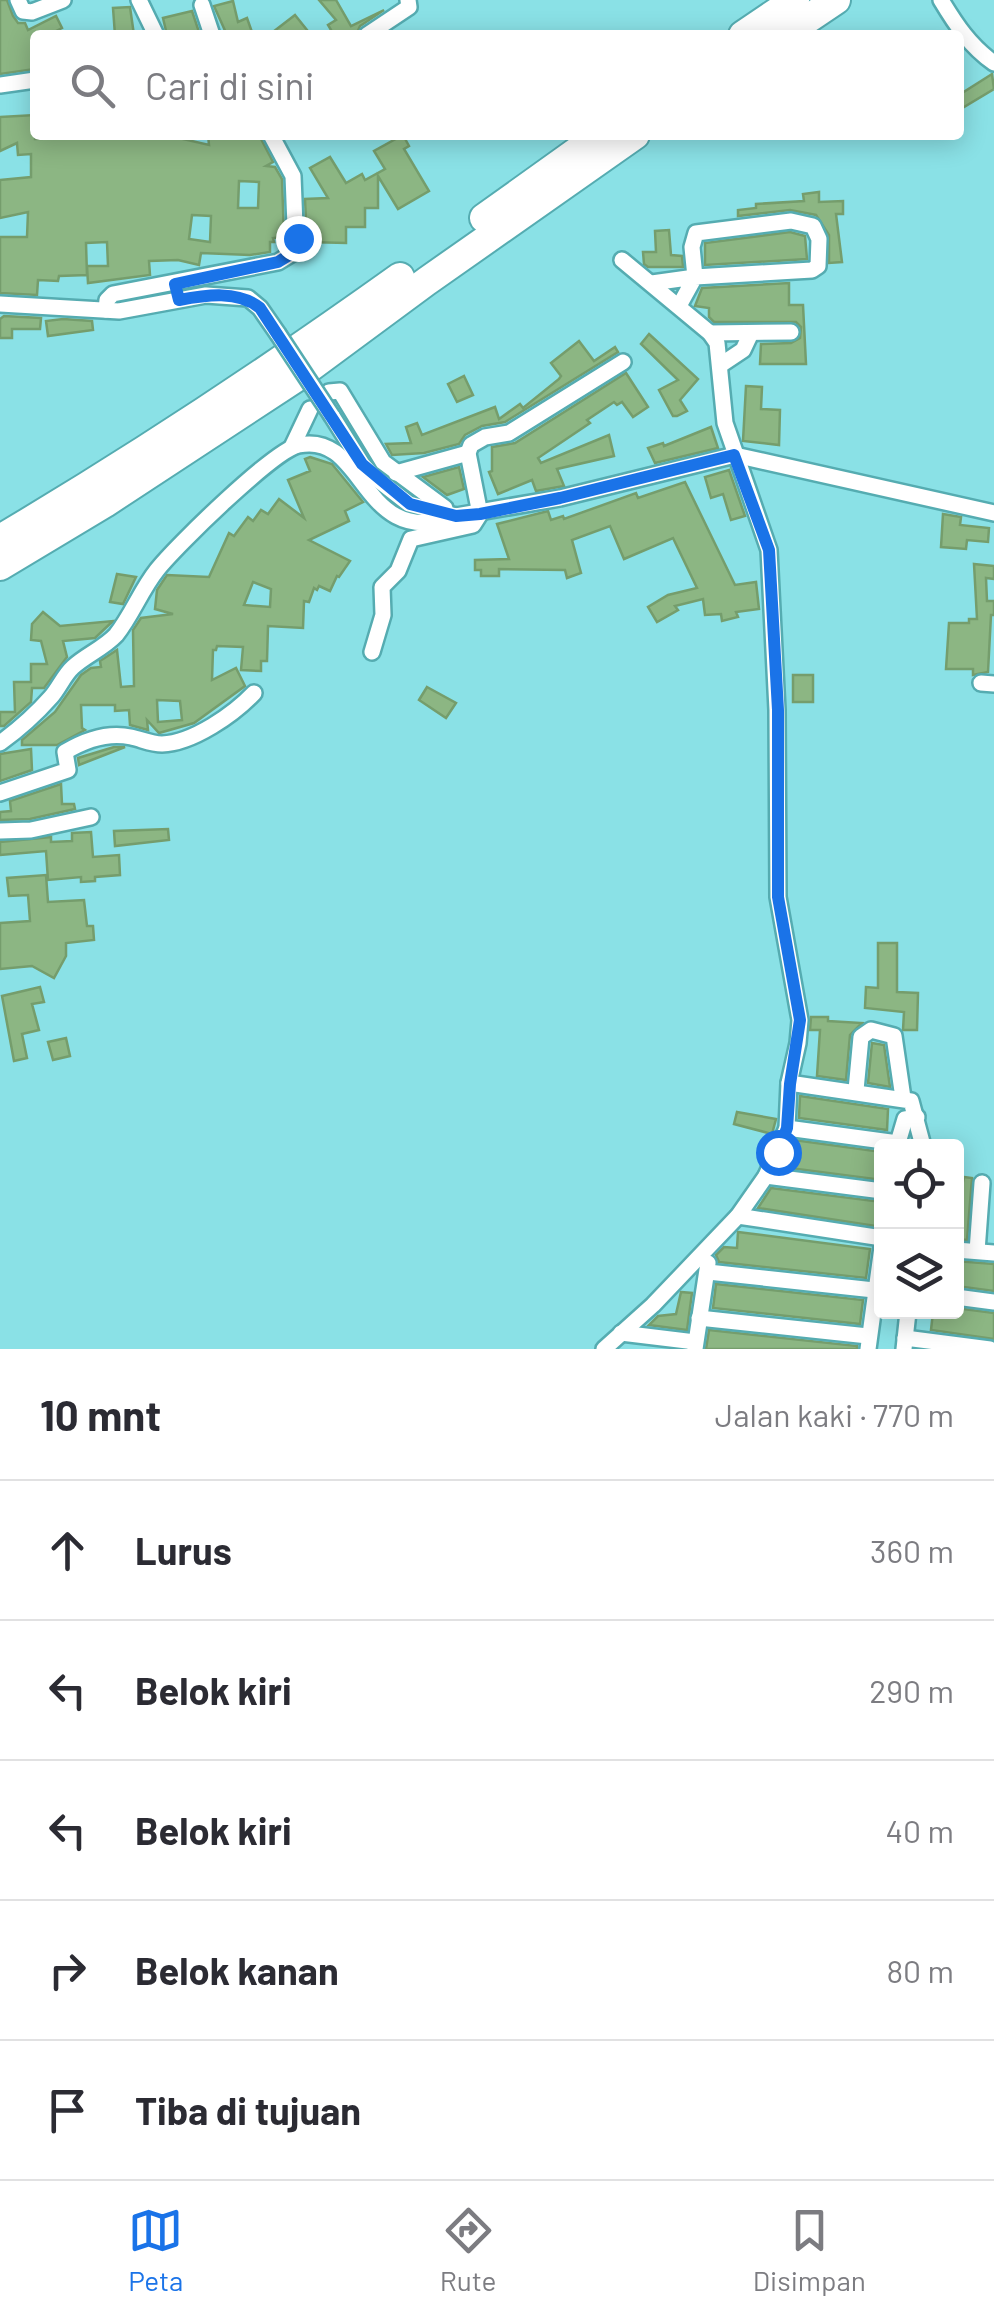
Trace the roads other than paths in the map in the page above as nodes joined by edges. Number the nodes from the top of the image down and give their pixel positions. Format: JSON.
{"nodes":[{"id":1,"x":18,"y":0,"type":"edge"},
{"id":2,"x":63,"y":0,"type":"edge"},
{"id":3,"x":140,"y":0,"type":"edge"},
{"id":4,"x":408,"y":0,"type":"edge"},
{"id":5,"x":795,"y":0,"type":"edge"},
{"id":6,"x":836,"y":0,"type":"edge"},
{"id":7,"x":941,"y":0,"type":"edge"},
{"id":8,"x":202,"y":5,"type":"dead end"},
{"id":9,"x":154,"y":30,"type":"edge"},
{"id":10,"x":210,"y":30,"type":"edge"},
{"id":11,"x":375,"y":30,"type":"edge"},
{"id":12,"x":750,"y":30,"type":"edge"},
{"id":13,"x":791,"y":30,"type":"edge"},
{"id":14,"x":959,"y":30,"type":"edge"},
{"id":15,"x":964,"y":36,"type":"edge"},
{"id":16,"x":994,"y":64,"type":"edge"},
{"id":17,"x":30,"y":81,"type":"edge"},
{"id":18,"x":0,"y":85,"type":"edge"},
{"id":19,"x":274,"y":140,"type":"edge"},
{"id":20,"x":593,"y":140,"type":"edge"},
{"id":21,"x":628,"y":140,"type":"edge"},
{"id":22,"x":622,"y":260,"type":"dead end"},
{"id":23,"x":694,"y":277,"type":"junction"},
{"id":24,"x":652,"y":283,"type":"junction"},
{"id":25,"x":177,"y":292,"type":"junction"},
{"id":26,"x":0,"y":304,"type":"edge"},
{"id":27,"x":679,"y":306,"type":"junction"},
{"id":28,"x":790,"y":332,"type":"dead end"},
{"id":29,"x":710,"y":333,"type":"junction"},
{"id":30,"x":751,"y":333,"type":"junction"},
{"id":31,"x":623,"y":362,"type":"dead end"},
{"id":32,"x":722,"y":364,"type":"junction"},
{"id":33,"x":329,"y":392,"type":"dead end"},
{"id":34,"x":310,"y":409,"type":"dead end"},
{"id":35,"x":292,"y":447,"type":"junction"},
{"id":36,"x":468,"y":453,"type":"junction"},
{"id":37,"x":734,"y":455,"type":"junction"},
{"id":38,"x":396,"y":473,"type":"junction"},
{"id":39,"x":994,"y":512,"type":"edge"},
{"id":40,"x":480,"y":514,"type":"junction"},
{"id":41,"x":456,"y":516,"type":"junction"},
{"id":42,"x":0,"y":539,"type":"edge"},
{"id":43,"x":0,"y":566,"type":"edge"},
{"id":44,"x":372,"y":652,"type":"dead end"},
{"id":45,"x":254,"y":693,"type":"dead end"},
{"id":46,"x":0,"y":743,"type":"edge"},
{"id":47,"x":0,"y":793,"type":"edge"},
{"id":48,"x":90,"y":816,"type":"dead end"},
{"id":49,"x":0,"y":832,"type":"edge"},
{"id":50,"x":790,"y":1084,"type":"junction"},
{"id":51,"x":856,"y":1090,"type":"junction"},
{"id":52,"x":904,"y":1098,"type":"junction"},
{"id":53,"x":918,"y":1117,"type":"junction"},
{"id":54,"x":787,"y":1128,"type":"junction"},
{"id":55,"x":900,"y":1139,"type":"edge"},
{"id":56,"x":922,"y":1139,"type":"edge"},
{"id":57,"x":874,"y":1141,"type":"edge"},
{"id":58,"x":766,"y":1176,"type":"junction"},
{"id":59,"x":982,"y":1182,"type":"dead end"},
{"id":60,"x":874,"y":1190,"type":"edge"},
{"id":61,"x":738,"y":1216,"type":"junction"},
{"id":62,"x":874,"y":1237,"type":"edge"},
{"id":63,"x":707,"y":1249,"type":"junction"},
{"id":64,"x":964,"y":1250,"type":"edge"},
{"id":65,"x":977,"y":1251,"type":"junction"},
{"id":66,"x":994,"y":1254,"type":"edge"},
{"id":67,"x":708,"y":1272,"type":"junction"},
{"id":68,"x":874,"y":1290,"type":"joint"},
{"id":69,"x":964,"y":1299,"type":"edge"},
{"id":70,"x":994,"y":1302,"type":"edge"},
{"id":71,"x":699,"y":1318,"type":"junction"},
{"id":72,"x":621,"y":1333,"type":"junction"},
{"id":73,"x":868,"y":1343,"type":"edge"},
{"id":74,"x":904,"y":1343,"type":"edge"},
{"id":75,"x":695,"y":1346,"type":"edge"},
{"id":76,"x":604,"y":1349,"type":"edge"},
{"id":77,"x":990,"y":1349,"type":"edge"}],
"edges":[{"from":1,"to":2,"type":"street"},
{"from":3,"to":9,"type":"street"},
{"from":4,"to":11,"type":"street"},
{"from":5,"to":12,"type":"highway"},
{"from":6,"to":13,"type":"highway"},
{"from":7,"to":14,"type":"street"},
{"from":8,"to":10,"type":"street"},
{"from":15,"to":16,"type":"street"},
{"from":17,"to":18,"type":"street"},
{"from":19,"to":25,"type":"street"},
{"from":20,"to":42,"type":"highway"},
{"from":21,"to":43,"type":"highway"},
{"from":22,"to":24,"type":"street"},
{"from":23,"to":23,"type":"street"},
{"from":23,"to":24,"type":"street"},
{"from":23,"to":27,"type":"street"},
{"from":24,"to":27,"type":"street"},
{"from":25,"to":26,"type":"street"},
{"from":25,"to":41,"type":"street","bridge":true},
{"from":27,"to":29,"type":"street"},
{"from":28,"to":30,"type":"street"},
{"from":29,"to":30,"type":"street"},
{"from":29,"to":32,"type":"street"},
{"from":30,"to":32,"type":"street"},
{"from":31,"to":36,"type":"street"},
{"from":32,"to":37,"type":"street"},
{"from":33,"to":38,"type":"street"},
{"from":34,"to":35,"type":"street"},
{"from":35,"to":41,"type":"street"},
{"from":35,"to":46,"type":"street"},
{"from":36,"to":38,"type":"street"},
{"from":36,"to":40,"type":"street"},
{"from":37,"to":39,"type":"street"},
{"from":37,"to":40,"type":"street"},
{"from":37,"to":50,"type":"street"},
{"from":38,"to":41,"type":"street"},
{"from":40,"to":41,"type":"street"},
{"from":40,"to":44,"type":"street"},
{"from":45,"to":47,"type":"street"},
{"from":48,"to":49,"type":"street"},
{"from":50,"to":51,"type":"street"},
{"from":50,"to":54,"type":"street"},
{"from":51,"to":52,"type":"street"},
{"from":51,"to":52,"type":"street"},
{"from":52,"to":53,"type":"street"},
{"from":53,"to":55,"type":"street"},
{"from":53,"to":56,"type":"street"},
{"from":54,"to":57,"type":"street"},
{"from":54,"to":58,"type":"street"},
{"from":58,"to":60,"type":"street"},
{"from":58,"to":61,"type":"street"},
{"from":59,"to":65,"type":"street"},
{"from":61,"to":62,"type":"street"},
{"from":61,"to":63,"type":"street"},
{"from":63,"to":67,"type":"street"},
{"from":63,"to":72,"type":"street"},
{"from":64,"to":65,"type":"street"},
{"from":65,"to":66,"type":"street"},
{"from":67,"to":68,"type":"street"},
{"from":67,"to":71,"type":"street"},
{"from":68,"to":73,"type":"street"},
{"from":69,"to":70,"type":"street"},
{"from":71,"to":73,"type":"street"},
{"from":71,"to":75,"type":"street"},
{"from":72,"to":75,"type":"street"},
{"from":72,"to":76,"type":"street"},
{"from":74,"to":77,"type":"street"}]}
